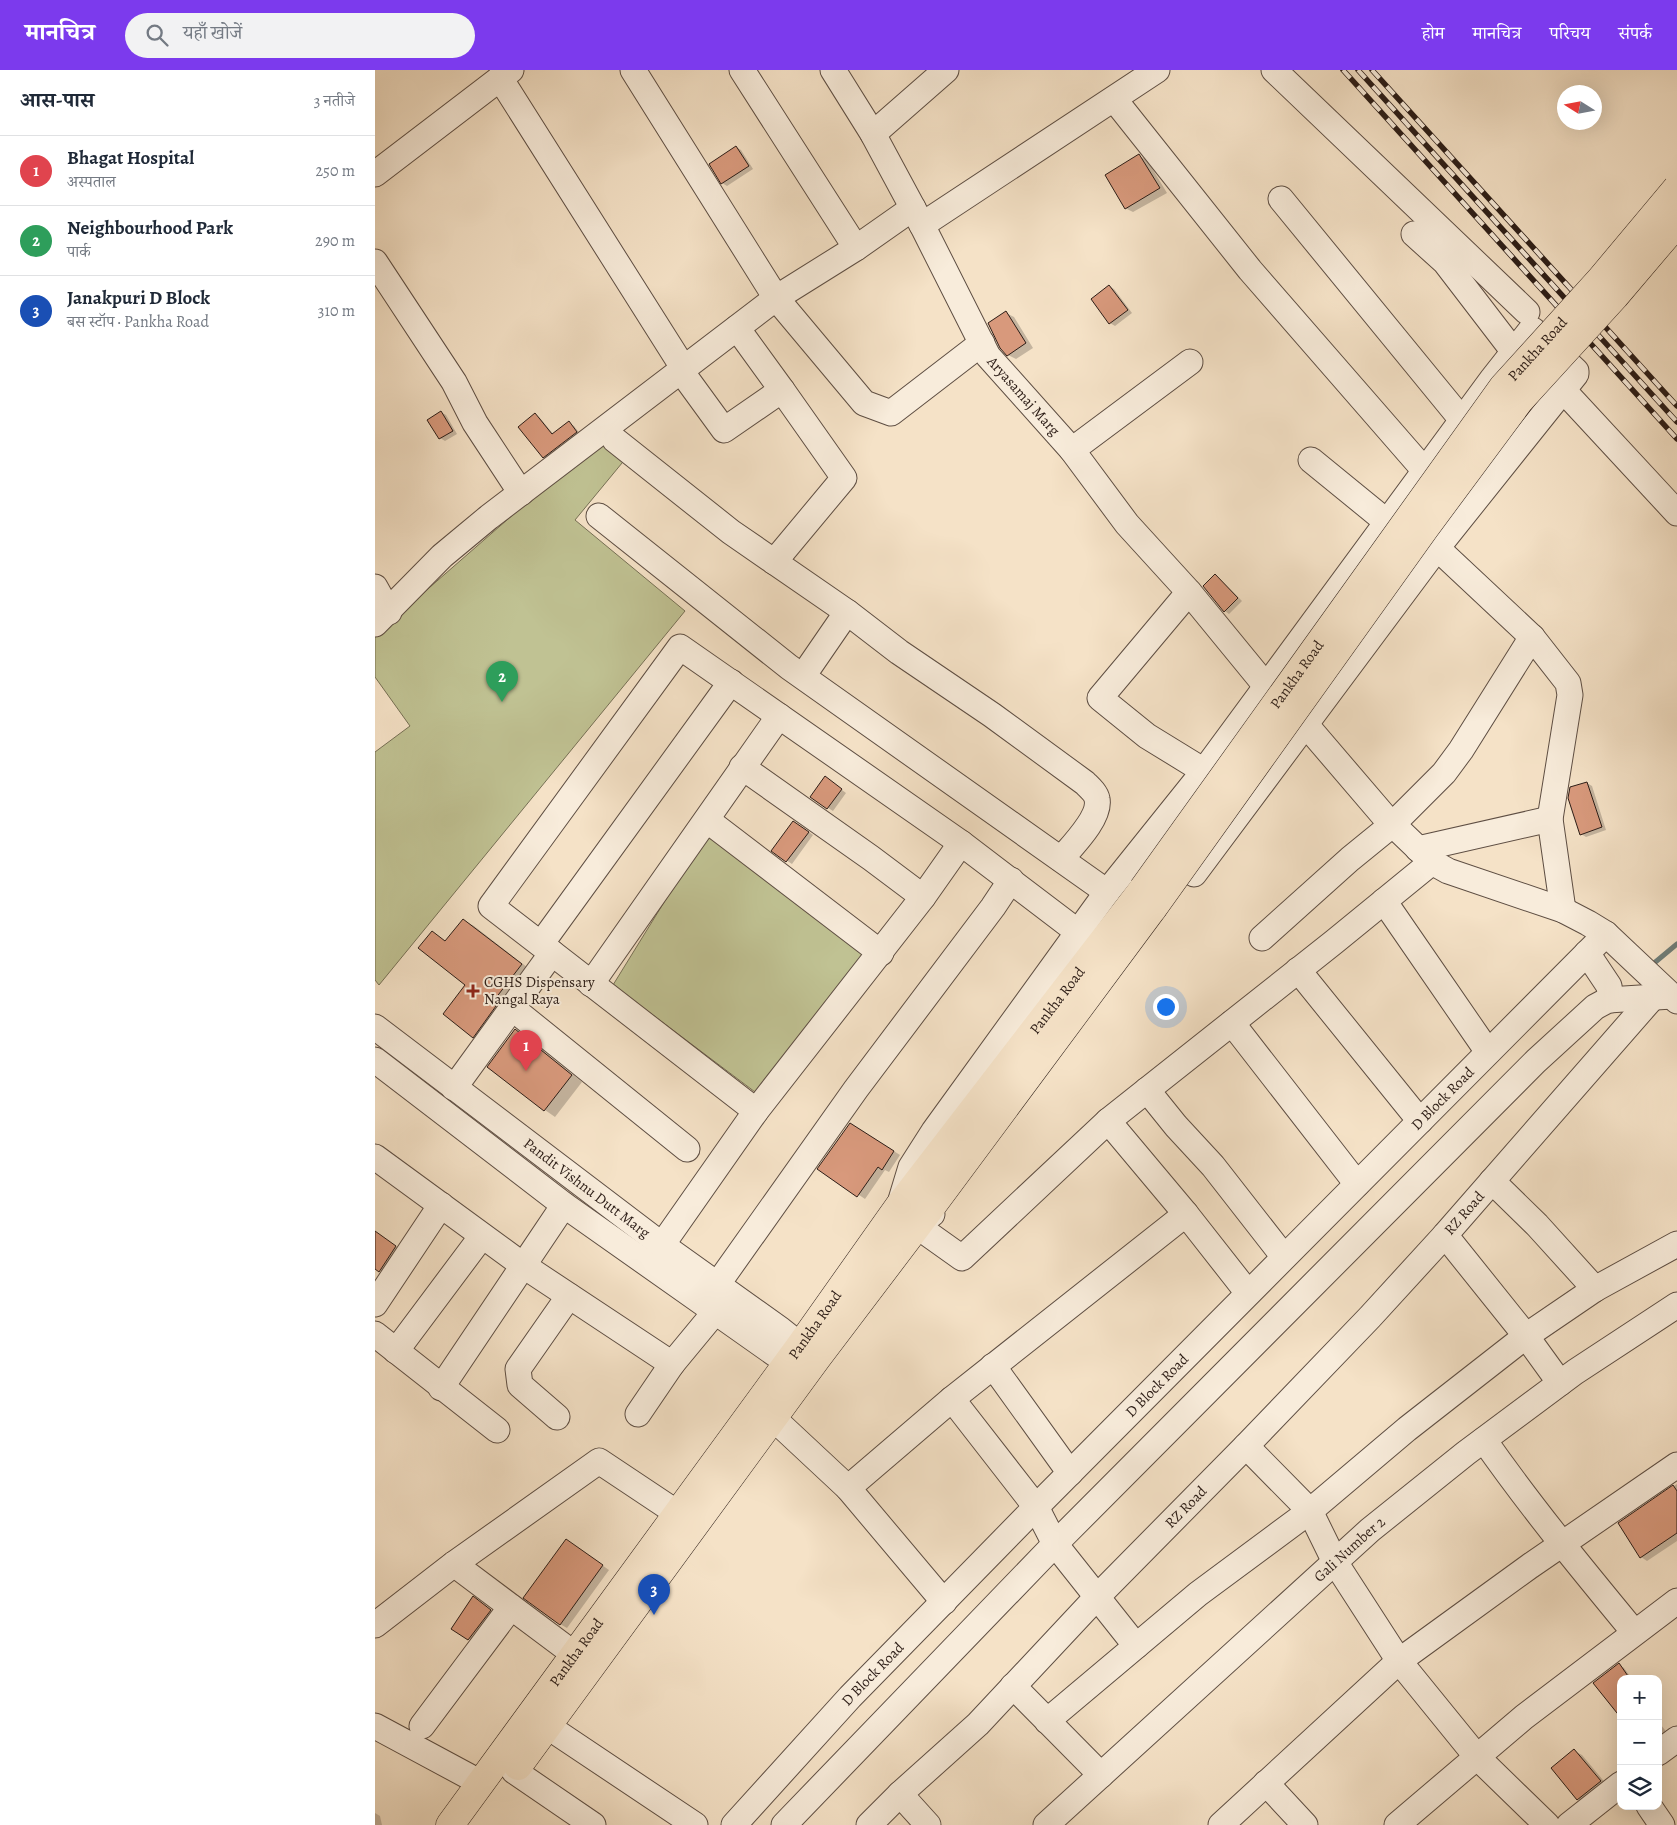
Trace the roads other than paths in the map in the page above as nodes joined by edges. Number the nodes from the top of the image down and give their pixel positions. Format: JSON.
{"nodes":[{"id":1,"x":633,"y":70,"type":"edge"},
{"id":2,"x":742,"y":70,"type":"edge"},
{"id":3,"x":833,"y":70,"type":"edge"},
{"id":4,"x":946,"y":70,"type":"edge"},
{"id":5,"x":1157,"y":70,"type":"edge"},
{"id":6,"x":1273,"y":70,"type":"edge"},
{"id":7,"x":505,"y":74,"type":"edge"},
{"id":8,"x":1114,"y":99,"type":"junction"},
{"id":9,"x":873,"y":134,"type":"junction"},
{"id":10,"x":375,"y":174,"type":"edge"},
{"id":11,"x":1677,"y":188,"type":"edge"},
{"id":12,"x":1281,"y":199,"type":"dead end"},
{"id":13,"x":918,"y":216,"type":"junction"},
{"id":14,"x":1677,"y":223,"type":"edge"},
{"id":15,"x":1414,"y":234,"type":"dead end"},
{"id":16,"x":856,"y":248,"type":"junction"},
{"id":17,"x":375,"y":262,"type":"edge"},
{"id":18,"x":776,"y":298,"type":"junction"},
{"id":19,"x":1527,"y":312,"type":"dead end"},
{"id":20,"x":737,"y":328,"type":"junction"},
{"id":21,"x":982,"y":343,"type":"junction"},
{"id":22,"x":1514,"y":352,"type":"junction"},
{"id":23,"x":1190,"y":362,"type":"dead end"},
{"id":24,"x":683,"y":370,"type":"junction"},
{"id":25,"x":782,"y":390,"type":"junction"},
{"id":26,"x":1563,"y":390,"type":"junction"},
{"id":27,"x":1462,"y":420,"type":"junction"},
{"id":28,"x":615,"y":440,"type":"dead end"},
{"id":29,"x":1072,"y":450,"type":"junction"},
{"id":30,"x":1311,"y":460,"type":"dead end"},
{"id":31,"x":1425,"y":471,"type":"junction"},
{"id":32,"x":521,"y":493,"type":"junction"},
{"id":33,"x":1677,"y":512,"type":"edge"},
{"id":34,"x":599,"y":516,"type":"dead end"},
{"id":35,"x":1387,"y":522,"type":"junction"},
{"id":36,"x":1437,"y":548,"type":"junction"},
{"id":37,"x":774,"y":562,"type":"junction"},
{"id":38,"x":375,"y":587,"type":"edge"},
{"id":39,"x":1189,"y":592,"type":"junction"},
{"id":40,"x":847,"y":612,"type":"junction"},
{"id":41,"x":382,"y":618,"type":"edge"},
{"id":42,"x":1531,"y":638,"type":"junction"},
{"id":43,"x":803,"y":676,"type":"junction"},
{"id":44,"x":731,"y":682,"type":"junction"},
{"id":45,"x":1268,"y":684,"type":"junction"},
{"id":46,"x":779,"y":716,"type":"junction"},
{"id":47,"x":1305,"y":724,"type":"junction"},
{"id":48,"x":743,"y":767,"type":"junction"},
{"id":49,"x":1204,"y":771,"type":"junction"},
{"id":50,"x":1550,"y":819,"type":"junction"},
{"id":51,"x":707,"y":820,"type":"junction"},
{"id":52,"x":1393,"y":824,"type":"junction"},
{"id":53,"x":961,"y":843,"type":"junction"},
{"id":54,"x":1425,"y":856,"type":"junction"},
{"id":55,"x":1061,"y":859,"type":"junction"},
{"id":56,"x":1011,"y":880,"type":"junction"},
{"id":57,"x":1107,"y":892,"type":"junction"},
{"id":58,"x":923,"y":897,"type":"junction"},
{"id":59,"x":1148,"y":898,"type":"junction"},
{"id":60,"x":1384,"y":901,"type":"junction"},
{"id":61,"x":1563,"y":910,"type":"junction"},
{"id":62,"x":1078,"y":932,"type":"junction"},
{"id":63,"x":1606,"y":934,"type":"junction"},
{"id":64,"x":1262,"y":938,"type":"dead end"},
{"id":65,"x":546,"y":949,"type":"junction"},
{"id":66,"x":881,"y":952,"type":"junction"},
{"id":67,"x":1587,"y":953,"type":"junction"},
{"id":68,"x":1298,"y":970,"type":"junction"},
{"id":69,"x":591,"y":984,"type":"junction"},
{"id":70,"x":1667,"y":999,"type":"edge"},
{"id":71,"x":1611,"y":1000,"type":"junction"},
{"id":72,"x":512,"y":1008,"type":"junction"},
{"id":73,"x":1232,"y":1023,"type":"junction"},
{"id":74,"x":375,"y":1028,"type":"edge"},
{"id":75,"x":1488,"y":1052,"type":"junction"},
{"id":76,"x":375,"y":1060,"type":"edge"},
{"id":77,"x":454,"y":1088,"type":"junction"},
{"id":78,"x":1147,"y":1090,"type":"junction"},
{"id":79,"x":756,"y":1111,"type":"junction"},
{"id":80,"x":1108,"y":1121,"type":"junction"},
{"id":81,"x":1420,"y":1121,"type":"junction"},
{"id":82,"x":687,"y":1149,"type":"dead end"},
{"id":83,"x":375,"y":1157,"type":"edge"},
{"id":84,"x":1492,"y":1181,"type":"junction"},
{"id":85,"x":1357,"y":1184,"type":"junction"},
{"id":86,"x":441,"y":1205,"type":"junction"},
{"id":87,"x":564,"y":1205,"type":"junction"},
{"id":88,"x":899,"y":1206,"type":"junction"},
{"id":89,"x":1186,"y":1214,"type":"junction"},
{"id":90,"x":917,"y":1226,"type":"junction"},
{"id":91,"x":1445,"y":1235,"type":"junction"},
{"id":92,"x":482,"y":1236,"type":"junction"},
{"id":93,"x":1677,"y":1244,"type":"edge"},
{"id":94,"x":662,"y":1245,"type":"junction"},
{"id":95,"x":1284,"y":1257,"type":"junction"},
{"id":96,"x":524,"y":1266,"type":"junction"},
{"id":97,"x":717,"y":1285,"type":"junction"},
{"id":98,"x":1595,"y":1289,"type":"junction"},
{"id":99,"x":1248,"y":1293,"type":"junction"},
{"id":100,"x":569,"y":1296,"type":"junction"},
{"id":101,"x":375,"y":1304,"type":"edge"},
{"id":102,"x":1677,"y":1305,"type":"edge"},
{"id":103,"x":715,"y":1312,"type":"junction"},
{"id":104,"x":375,"y":1334,"type":"edge"},
{"id":105,"x":1526,"y":1336,"type":"junction"},
{"id":106,"x":396,"y":1351,"type":"junction"},
{"id":107,"x":802,"y":1360,"type":"junction"},
{"id":108,"x":672,"y":1364,"type":"junction"},
{"id":109,"x":993,"y":1366,"type":"junction"},
{"id":110,"x":1560,"y":1383,"type":"junction"},
{"id":111,"x":441,"y":1388,"type":"junction"},
{"id":112,"x":951,"y":1399,"type":"junction"},
{"id":113,"x":638,"y":1414,"type":"dead end"},
{"id":114,"x":557,"y":1417,"type":"dead end"},
{"id":115,"x":773,"y":1418,"type":"junction"},
{"id":116,"x":497,"y":1430,"type":"dead end"},
{"id":117,"x":1484,"y":1440,"type":"junction"},
{"id":118,"x":1246,"y":1446,"type":"junction"},
{"id":119,"x":1677,"y":1465,"type":"edge"},
{"id":120,"x":1069,"y":1473,"type":"junction"},
{"id":121,"x":848,"y":1488,"type":"junction"},
{"id":122,"x":1036,"y":1506,"type":"junction"},
{"id":123,"x":1310,"y":1511,"type":"junction"},
{"id":124,"x":677,"y":1514,"type":"junction"},
{"id":125,"x":1055,"y":1544,"type":"junction"},
{"id":126,"x":1561,"y":1545,"type":"junction"},
{"id":127,"x":1335,"y":1562,"type":"junction"},
{"id":128,"x":454,"y":1564,"type":"junction"},
{"id":129,"x":1096,"y":1598,"type":"junction"},
{"id":130,"x":1677,"y":1601,"type":"edge"},
{"id":131,"x":944,"y":1602,"type":"junction"},
{"id":132,"x":511,"y":1607,"type":"junction"},
{"id":133,"x":375,"y":1625,"type":"edge"},
{"id":134,"x":1634,"y":1632,"type":"junction"},
{"id":135,"x":1136,"y":1646,"type":"junction"},
{"id":136,"x":575,"y":1654,"type":"junction"},
{"id":137,"x":1399,"y":1660,"type":"junction"},
{"id":138,"x":1013,"y":1686,"type":"junction"},
{"id":139,"x":1047,"y":1721,"type":"junction"},
{"id":140,"x":375,"y":1726,"type":"edge"},
{"id":141,"x":422,"y":1726,"type":"dead end"},
{"id":142,"x":547,"y":1726,"type":"junction"},
{"id":143,"x":1677,"y":1739,"type":"edge"},
{"id":144,"x":1662,"y":1750,"type":"edge"},
{"id":145,"x":1477,"y":1757,"type":"junction"},
{"id":146,"x":514,"y":1771,"type":"junction"},
{"id":147,"x":1101,"y":1775,"type":"junction"},
{"id":148,"x":481,"y":1783,"type":"junction"},
{"id":149,"x":1266,"y":1783,"type":"junction"},
{"id":150,"x":1617,"y":1788,"type":"edge"},
{"id":151,"x":900,"y":1794,"type":"junction"},
{"id":152,"x":1652,"y":1810,"type":"edge"},
{"id":153,"x":1579,"y":1822,"type":"edge"},
{"id":154,"x":450,"y":1825,"type":"edge"},
{"id":155,"x":474,"y":1825,"type":"edge"},
{"id":156,"x":593,"y":1825,"type":"edge"},
{"id":157,"x":695,"y":1825,"type":"edge"},
{"id":158,"x":734,"y":1825,"type":"edge"},
{"id":159,"x":784,"y":1825,"type":"edge"},
{"id":160,"x":869,"y":1825,"type":"edge"},
{"id":161,"x":928,"y":1825,"type":"edge"},
{"id":162,"x":1046,"y":1825,"type":"edge"},
{"id":163,"x":1221,"y":1825,"type":"edge"},
{"id":164,"x":1305,"y":1825,"type":"edge"},
{"id":165,"x":1397,"y":1825,"type":"edge"},
{"id":166,"x":1547,"y":1825,"type":"edge"},
{"id":167,"x":1662,"y":1825,"type":"edge"}],
"edges":[{"from":1,"to":18,"type":"street"},
{"from":2,"to":16,"type":"street"},
{"from":3,"to":9,"type":"street","name":"Aryasamaj Marg"},
{"from":4,"to":9,"type":"street"},
{"from":5,"to":8,"type":"street"},
{"from":6,"to":19,"type":"street"},
{"from":7,"to":10,"type":"street"},
{"from":7,"to":24,"type":"street"},
{"from":8,"to":13,"type":"street"},
{"from":8,"to":31,"type":"street"},
{"from":9,"to":13,"type":"street","name":"Aryasamaj Marg"},
{"from":11,"to":59,"type":"main road","name":"Pankha Road","bridge":true},
{"from":12,"to":27,"type":"street"},
{"from":13,"to":16,"type":"street"},
{"from":13,"to":21,"type":"street","name":"Aryasamaj Marg"},
{"from":14,"to":59,"type":"main road","name":"Pankha Road","bridge":true},
{"from":15,"to":22,"type":"street"},
{"from":16,"to":18,"type":"street"},
{"from":17,"to":32,"type":"street"},
{"from":18,"to":20,"type":"street"},
{"from":18,"to":21,"type":"street"},
{"from":20,"to":24,"type":"street"},
{"from":20,"to":25,"type":"street"},
{"from":21,"to":29,"type":"street","name":"Aryasamaj Marg"},
{"from":22,"to":26,"type":"street"},
{"from":22,"to":27,"type":"street"},
{"from":23,"to":29,"type":"street"},
{"from":24,"to":25,"type":"street"},
{"from":24,"to":32,"type":"street"},
{"from":25,"to":37,"type":"street"},
{"from":26,"to":33,"type":"street"},
{"from":26,"to":36,"type":"street"},
{"from":27,"to":31,"type":"street"},
{"from":28,"to":37,"type":"street"},
{"from":29,"to":39,"type":"street","name":"Aryasamaj Marg"},
{"from":30,"to":35,"type":"street"},
{"from":31,"to":35,"type":"street"},
{"from":32,"to":41,"type":"street"},
{"from":34,"to":43,"type":"street"},
{"from":35,"to":45,"type":"street"},
{"from":36,"to":42,"type":"street"},
{"from":36,"to":47,"type":"street"},
{"from":37,"to":40,"type":"street"},
{"from":38,"to":41,"type":"street"},
{"from":39,"to":45,"type":"street","name":"Aryasamaj Marg"},
{"from":39,"to":49,"type":"street"},
{"from":40,"to":43,"type":"street"},
{"from":40,"to":55,"type":"street"},
{"from":42,"to":50,"type":"street"},
{"from":42,"to":52,"type":"street"},
{"from":43,"to":55,"type":"street"},
{"from":44,"to":46,"type":"street"},
{"from":44,"to":65,"type":"street"},
{"from":44,"to":65,"type":"street"},
{"from":45,"to":47,"type":"street","name":"Aryasamaj Marg"},
{"from":45,"to":49,"type":"street"},
{"from":46,"to":48,"type":"street"},
{"from":46,"to":53,"type":"street"},
{"from":47,"to":52,"type":"street","name":"Aryasamaj Marg"},
{"from":47,"to":90,"type":"street"},
{"from":48,"to":51,"type":"street"},
{"from":48,"to":58,"type":"street"},
{"from":49,"to":57,"type":"street"},
{"from":50,"to":54,"type":"street"},
{"from":50,"to":61,"type":"street"},
{"from":51,"to":66,"type":"street"},
{"from":51,"to":69,"type":"street"},
{"from":52,"to":54,"type":"street","name":"Aryasamaj Marg"},
{"from":52,"to":64,"type":"street"},
{"from":53,"to":56,"type":"street"},
{"from":53,"to":58,"type":"street"},
{"from":54,"to":60,"type":"street"},
{"from":54,"to":61,"type":"street","name":"Aryasamaj Marg"},
{"from":55,"to":57,"type":"street"},
{"from":56,"to":62,"type":"street"},
{"from":56,"to":97,"type":"street"},
{"from":57,"to":62,"type":"street"},
{"from":58,"to":66,"type":"street"},
{"from":59,"to":88,"type":"main road","name":"Pankha Road"},
{"from":59,"to":90,"type":"main road","name":"Pankha Road"},
{"from":60,"to":68,"type":"street"},
{"from":60,"to":75,"type":"street"},
{"from":61,"to":63,"type":"street","name":"Aryasamaj Marg"},
{"from":62,"to":88,"type":"street"},
{"from":63,"to":67,"type":"street","name":"D Block Road"},
{"from":63,"to":70,"type":"street","name":"Aryasamaj Marg"},
{"from":65,"to":69,"type":"street"},
{"from":65,"to":72,"type":"street"},
{"from":66,"to":79,"type":"street"},
{"from":67,"to":71,"type":"street"},
{"from":67,"to":75,"type":"street","name":"D Block Road"},
{"from":68,"to":73,"type":"street"},
{"from":68,"to":81,"type":"street"},
{"from":69,"to":79,"type":"street"},
{"from":70,"to":71,"type":"street"},
{"from":70,"to":84,"type":"street","name":"RZ Road"},
{"from":71,"to":125,"type":"street"},
{"from":72,"to":77,"type":"street"},
{"from":72,"to":82,"type":"street"},
{"from":73,"to":78,"type":"street"},
{"from":73,"to":85,"type":"street"},
{"from":74,"to":77,"type":"street","name":"Pandit Vishnu Dutt Marg"},
{"from":75,"to":81,"type":"street","name":"D Block Road"},
{"from":76,"to":87,"type":"street","name":"Pandit Vishnu Dutt Marg"},
{"from":77,"to":94,"type":"street","name":"Pandit Vishnu Dutt Marg"},
{"from":78,"to":80,"type":"street"},
{"from":78,"to":95,"type":"street"},
{"from":79,"to":94,"type":"street"},
{"from":80,"to":89,"type":"street"},
{"from":80,"to":90,"type":"street"},
{"from":81,"to":85,"type":"street","name":"D Block Road"},
{"from":83,"to":86,"type":"street"},
{"from":84,"to":91,"type":"street","name":"RZ Road"},
{"from":84,"to":98,"type":"street"},
{"from":85,"to":95,"type":"street","name":"D Block Road"},
{"from":86,"to":92,"type":"street"},
{"from":86,"to":101,"type":"street"},
{"from":87,"to":96,"type":"street"},
{"from":87,"to":103,"type":"street","name":"Pandit Vishnu Dutt Marg"},
{"from":88,"to":107,"type":"main road","name":"Pankha Road"},
{"from":89,"to":99,"type":"street"},
{"from":89,"to":109,"type":"street"},
{"from":90,"to":107,"type":"main road","name":"Pankha Road"},
{"from":91,"to":105,"type":"street"},
{"from":91,"to":118,"type":"street","name":"RZ Road"},
{"from":92,"to":96,"type":"street"},
{"from":92,"to":106,"type":"street"},
{"from":93,"to":98,"type":"street"},
{"from":94,"to":97,"type":"street","name":"Pandit Vishnu Dutt Marg"},
{"from":95,"to":99,"type":"street","name":"D Block Road"},
{"from":96,"to":100,"type":"street"},
{"from":96,"to":111,"type":"street"},
{"from":97,"to":107,"type":"street","name":"Pandit Vishnu Dutt Marg"},
{"from":98,"to":105,"type":"street"},
{"from":99,"to":120,"type":"street","name":"D Block Road"},
{"from":100,"to":108,"type":"street"},
{"from":100,"to":114,"type":"street"},
{"from":102,"to":110,"type":"street","name":"Gali Number 2"},
{"from":103,"to":107,"type":"street","name":"Pandit Vishnu Dutt Marg"},
{"from":103,"to":108,"type":"street"},
{"from":104,"to":106,"type":"street"},
{"from":105,"to":110,"type":"street"},
{"from":105,"to":123,"type":"street"},
{"from":106,"to":111,"type":"street"},
{"from":107,"to":115,"type":"main road","name":"Pankha Road"},
{"from":107,"to":124,"type":"main road","name":"Pankha Road"},
{"from":108,"to":113,"type":"street"},
{"from":109,"to":112,"type":"street"},
{"from":109,"to":120,"type":"street"},
{"from":110,"to":117,"type":"street","name":"Gali Number 2"},
{"from":111,"to":116,"type":"street"},
{"from":112,"to":121,"type":"street"},
{"from":112,"to":122,"type":"street"},
{"from":115,"to":121,"type":"street"},
{"from":115,"to":142,"type":"main road","name":"Pankha Road"},
{"from":117,"to":126,"type":"street"},
{"from":117,"to":127,"type":"street","name":"Gali Number 2"},
{"from":118,"to":123,"type":"street"},
{"from":118,"to":129,"type":"street","name":"RZ Road"},
{"from":119,"to":126,"type":"street"},
{"from":120,"to":122,"type":"street","name":"D Block Road"},
{"from":121,"to":131,"type":"street"},
{"from":122,"to":125,"type":"street"},
{"from":122,"to":131,"type":"street","name":"D Block Road"},
{"from":123,"to":127,"type":"street"},
{"from":123,"to":135,"type":"street"},
{"from":124,"to":128,"type":"street"},
{"from":124,"to":136,"type":"main road","name":"Pankha Road"},
{"from":125,"to":129,"type":"street"},
{"from":125,"to":159,"type":"street"},
{"from":126,"to":134,"type":"street"},
{"from":126,"to":137,"type":"street"},
{"from":127,"to":137,"type":"street"},
{"from":127,"to":147,"type":"street","name":"Gali Number 2"},
{"from":128,"to":132,"type":"street"},
{"from":128,"to":133,"type":"street"},
{"from":129,"to":135,"type":"street"},
{"from":129,"to":138,"type":"street","name":"RZ Road"},
{"from":130,"to":134,"type":"street"},
{"from":131,"to":158,"type":"street","name":"D Block Road"},
{"from":132,"to":136,"type":"street"},
{"from":132,"to":141,"type":"street"},
{"from":134,"to":145,"type":"street"},
{"from":135,"to":139,"type":"street"},
{"from":136,"to":148,"type":"main road","name":"Pankha Road"},
{"from":137,"to":145,"type":"street"},
{"from":137,"to":149,"type":"street"},
{"from":138,"to":139,"type":"street"},
{"from":138,"to":151,"type":"street","name":"RZ Road"},
{"from":139,"to":147,"type":"street"},
{"from":140,"to":148,"type":"street"},
{"from":142,"to":146,"type":"main road","name":"Pankha Road"},
{"from":142,"to":157,"type":"street"},
{"from":143,"to":144,"type":"street"},
{"from":145,"to":165,"type":"street"},
{"from":145,"to":166,"type":"street"},
{"from":146,"to":155,"type":"main road","name":"Pankha Road"},
{"from":146,"to":156,"type":"street"},
{"from":147,"to":162,"type":"street","name":"Gali Number 2"},
{"from":148,"to":154,"type":"main road","name":"Pankha Road"},
{"from":149,"to":163,"type":"street"},
{"from":149,"to":164,"type":"street"},
{"from":150,"to":153,"type":"street"},
{"from":151,"to":160,"type":"street","name":"RZ Road"},
{"from":151,"to":161,"type":"street"},
{"from":152,"to":167,"type":"street"}]}
